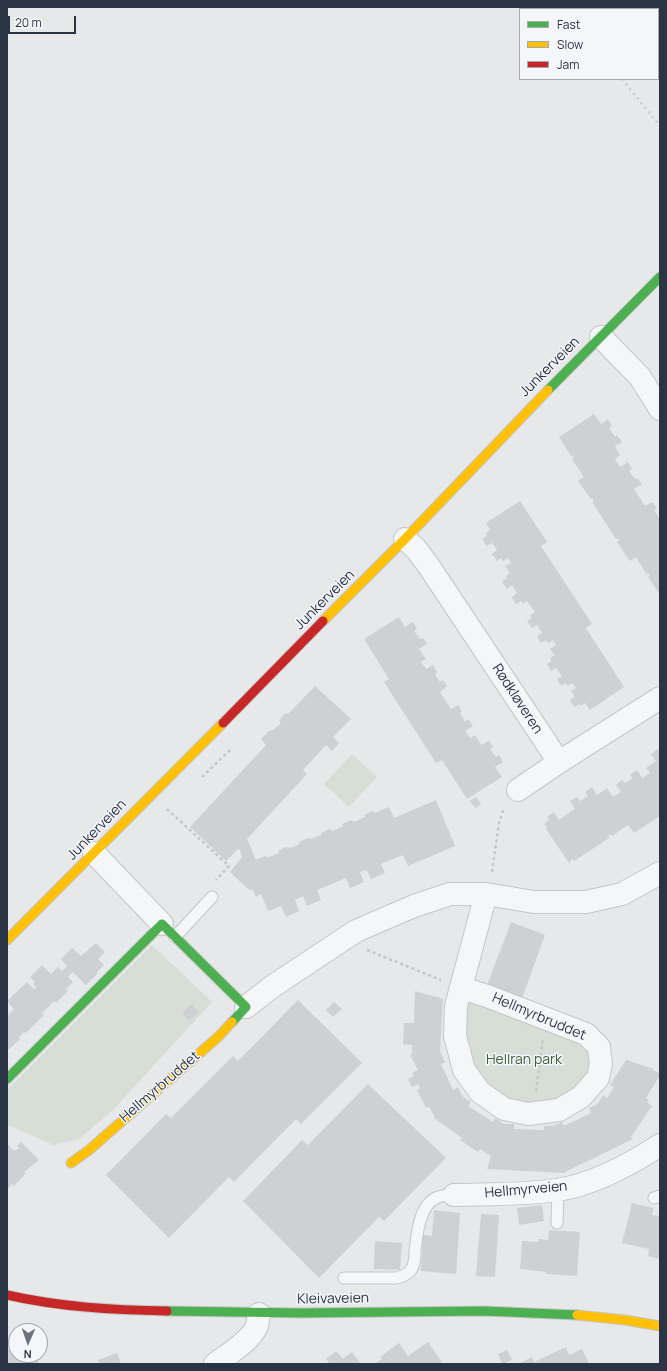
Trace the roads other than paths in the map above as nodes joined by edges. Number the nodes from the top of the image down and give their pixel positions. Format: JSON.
{"nodes":[{"id":1,"x":660,"y":277,"type":"edge"},
{"id":2,"x":601,"y":337,"type":"junction"},
{"id":3,"x":660,"y":409,"type":"edge"},
{"id":4,"x":405,"y":539,"type":"junction"},
{"id":5,"x":660,"y":698,"type":"edge"},
{"id":6,"x":559,"y":762,"type":"junction"},
{"id":7,"x":518,"y":790,"type":"road end"},
{"id":8,"x":94,"y":853,"type":"junction"},
{"id":9,"x":660,"y":873,"type":"edge"},
{"id":10,"x":486,"y":894,"type":"junction"},
{"id":11,"x":212,"y":897,"type":"dead end"},
{"id":12,"x":168,"y":931,"type":"junction"},
{"id":13,"x":7,"y":940,"type":"edge"},
{"id":14,"x":462,"y":988,"type":"junction"},
{"id":15,"x":246,"y":1007,"type":"junction"},
{"id":16,"x":7,"y":1079,"type":"edge"},
{"id":17,"x":660,"y":1145,"type":"edge"},
{"id":18,"x":71,"y":1163,"type":"dead end"},
{"id":19,"x":558,"y":1190,"type":"junction"},
{"id":20,"x":454,"y":1195,"type":"joint"},
{"id":21,"x":557,"y":1223,"type":"dead end"},
{"id":22,"x":344,"y":1278,"type":"dead end"},
{"id":23,"x":7,"y":1295,"type":"edge"},
{"id":24,"x":259,"y":1314,"type":"junction"},
{"id":25,"x":660,"y":1326,"type":"edge"},
{"id":26,"x":215,"y":1364,"type":"edge"}],
"edges":[{"from":1,"to":2,"type":"street","name":"Junkerveien"},
{"from":2,"to":3,"type":"street"},
{"from":2,"to":4,"type":"street","name":"Junkerveien"},
{"from":4,"to":6,"type":"street","name":"Rødkløveren"},
{"from":4,"to":8,"type":"street","name":"Junkerveien"},
{"from":5,"to":6,"type":"street"},
{"from":6,"to":7,"type":"street"},
{"from":8,"to":12,"type":"street"},
{"from":8,"to":13,"type":"street","name":"Junkerveien"},
{"from":9,"to":10,"type":"street","name":"Hellmyrbruddet"},
{"from":10,"to":14,"type":"street","name":"Hellmyrbruddet"},
{"from":10,"to":15,"type":"street","name":"Hellmyrbruddet"},
{"from":11,"to":12,"type":"lane"},
{"from":12,"to":15,"type":"street"},
{"from":12,"to":16,"type":"street"},
{"from":14,"to":14,"type":"street","name":"Hellmyrbruddet"},
{"from":15,"to":18,"type":"street","name":"Hellmyrbruddet"},
{"from":17,"to":19,"type":"street","name":"Hellmyrveien"},
{"from":19,"to":20,"type":"street","name":"Hellmyrveien"},
{"from":19,"to":21,"type":"lane"},
{"from":20,"to":22,"type":"lane"},
{"from":23,"to":24,"type":"street","name":"Kleivaveien"},
{"from":24,"to":25,"type":"street","name":"Kleivaveien"},
{"from":24,"to":26,"type":"street"}]}
